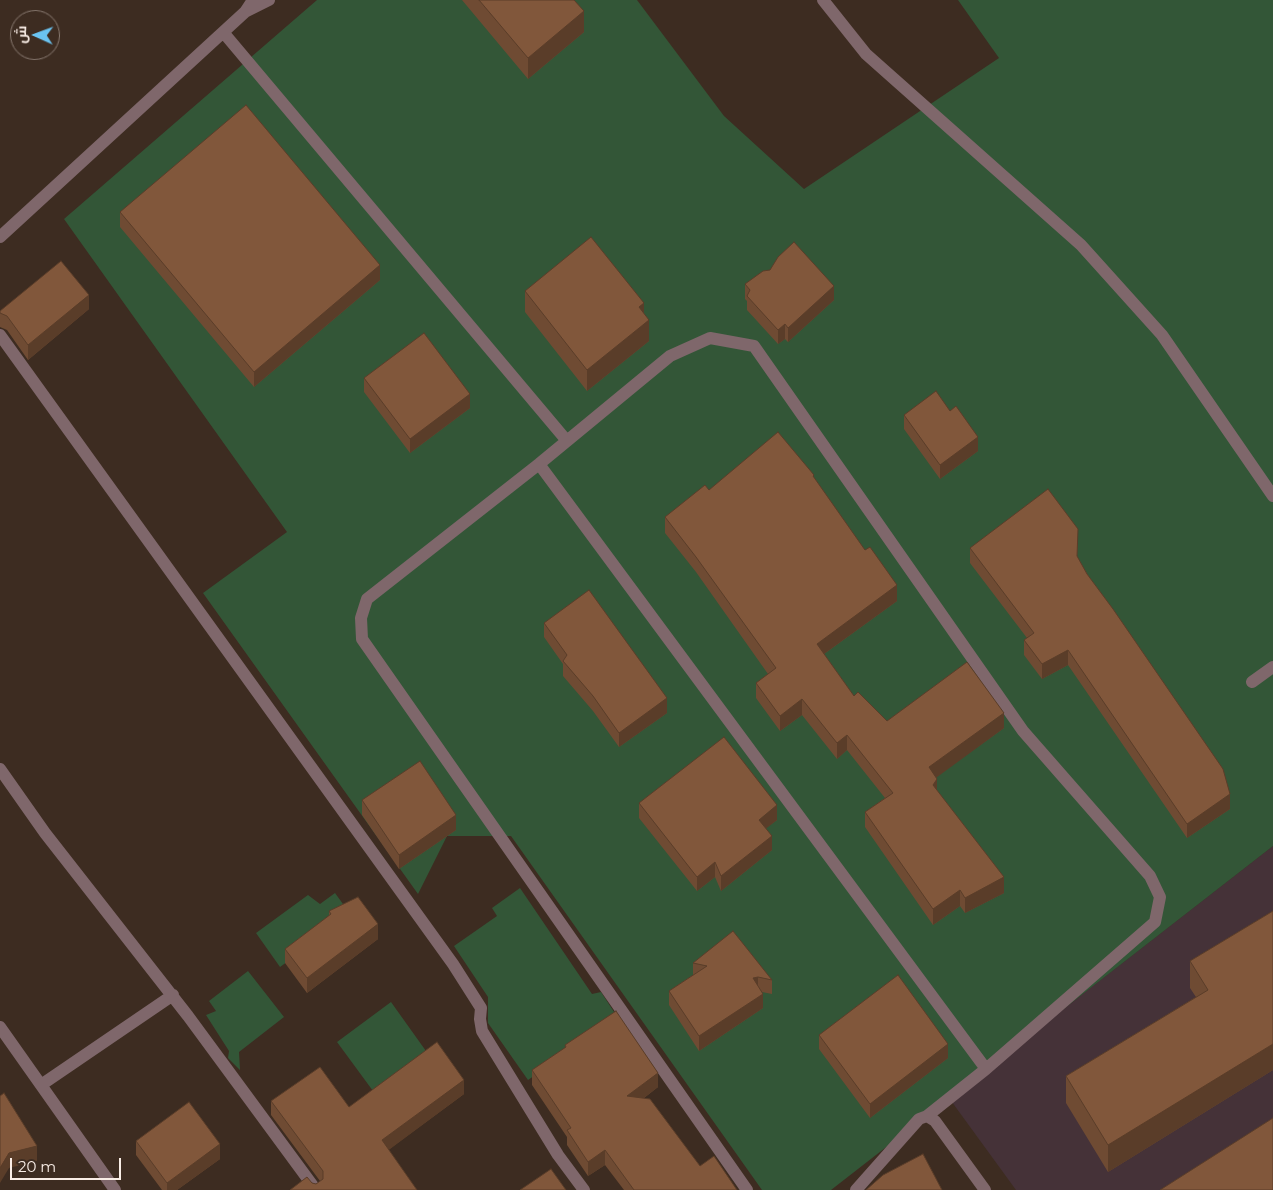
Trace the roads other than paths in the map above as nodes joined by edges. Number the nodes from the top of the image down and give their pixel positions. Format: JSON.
{"nodes":[{"id":1,"x":253,"y":0,"type":"edge"},
{"id":2,"x":269,"y":0,"type":"edge"},
{"id":3,"x":823,"y":0,"type":"edge"},
{"id":4,"x":245,"y":12,"type":"junction"},
{"id":5,"x":223,"y":32,"type":"junction"},
{"id":6,"x":0,"y":237,"type":"edge"},
{"id":7,"x":0,"y":335,"type":"edge"},
{"id":8,"x":567,"y":441,"type":"junction"},
{"id":9,"x":539,"y":464,"type":"junction"},
{"id":10,"x":1273,"y":496,"type":"edge"},
{"id":11,"x":1273,"y":667,"type":"edge"},
{"id":12,"x":1252,"y":682,"type":"dead end"},
{"id":13,"x":0,"y":769,"type":"edge"},
{"id":14,"x":172,"y":995,"type":"junction"},
{"id":15,"x":0,"y":1027,"type":"edge"},
{"id":16,"x":986,"y":1069,"type":"junction"},
{"id":17,"x":41,"y":1085,"type":"junction"},
{"id":18,"x":927,"y":1116,"type":"junction"},
{"id":19,"x":114,"y":1190,"type":"edge"},
{"id":20,"x":316,"y":1190,"type":"edge"},
{"id":21,"x":584,"y":1190,"type":"edge"},
{"id":22,"x":747,"y":1190,"type":"edge"},
{"id":23,"x":856,"y":1190,"type":"edge"},
{"id":24,"x":985,"y":1190,"type":"edge"}],
"edges":[{"from":1,"to":4,"type":"street"},
{"from":2,"to":4,"type":"street"},
{"from":3,"to":10,"type":"street"},
{"from":4,"to":5,"type":"street"},
{"from":5,"to":6,"type":"street"},
{"from":5,"to":8,"type":"street"},
{"from":7,"to":21,"type":"street"},
{"from":8,"to":9,"type":"street"},
{"from":8,"to":16,"type":"street"},
{"from":9,"to":16,"type":"street"},
{"from":9,"to":22,"type":"street"},
{"from":11,"to":12,"type":"street"},
{"from":13,"to":14,"type":"street"},
{"from":14,"to":17,"type":"street"},
{"from":14,"to":20,"type":"street"},
{"from":15,"to":17,"type":"street"},
{"from":16,"to":18,"type":"street"},
{"from":17,"to":19,"type":"street"},
{"from":18,"to":23,"type":"street"},
{"from":18,"to":24,"type":"street"}]}
